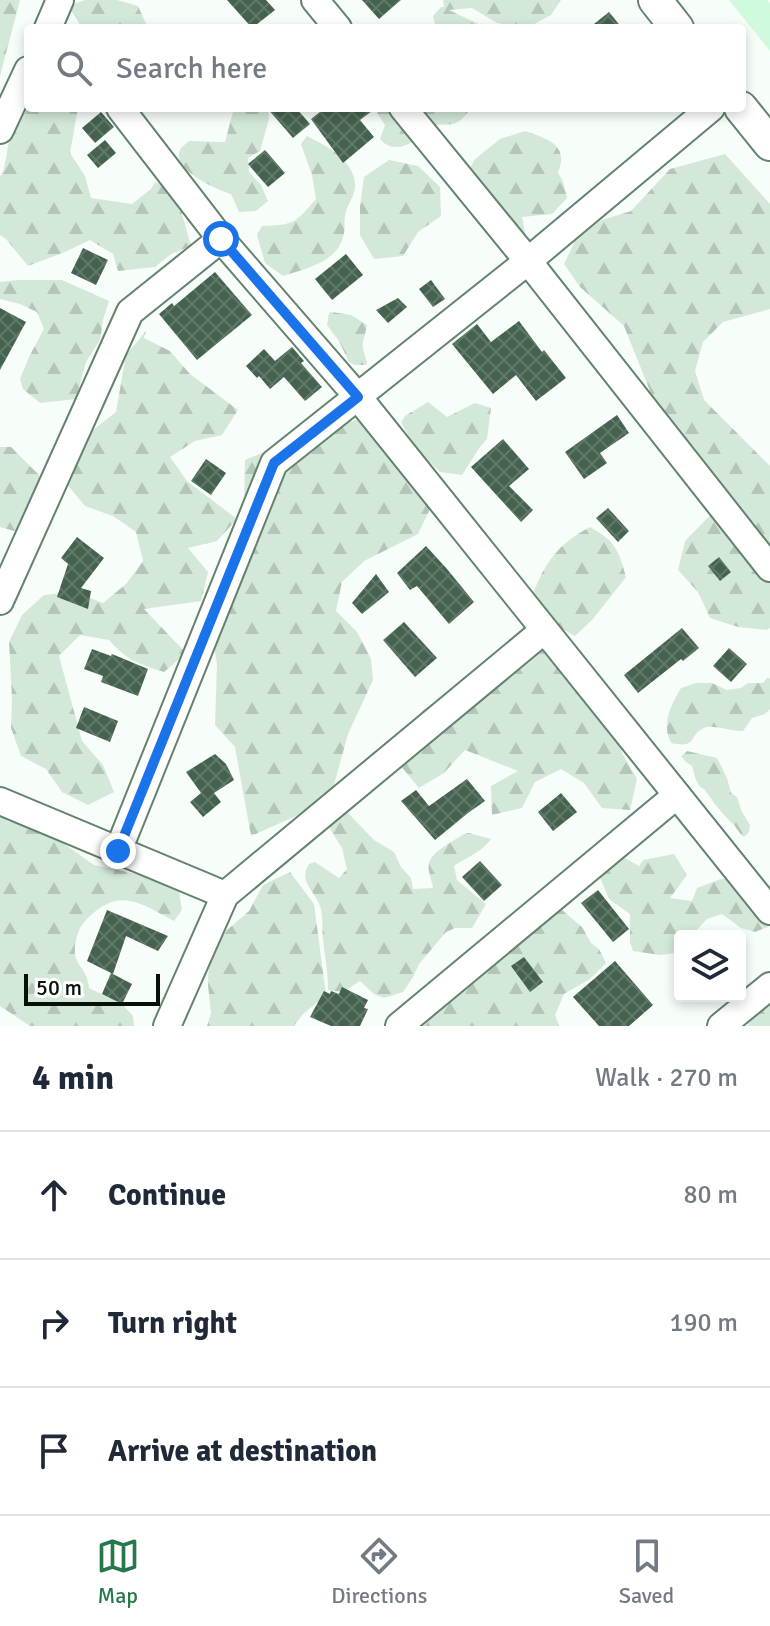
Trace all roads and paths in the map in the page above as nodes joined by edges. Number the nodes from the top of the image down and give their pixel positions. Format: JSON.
{"nodes":[{"id":1,"x":315,"y":0,"type":"edge"},
{"id":2,"x":655,"y":0,"type":"edge"},
{"id":3,"x":335,"y":24,"type":"edge"},
{"id":4,"x":674,"y":24,"type":"edge"},
{"id":5,"x":24,"y":79,"type":"edge"},
{"id":6,"x":123,"y":112,"type":"edge"},
{"id":7,"x":406,"y":112,"type":"edge"},
{"id":8,"x":706,"y":112,"type":"edge"},
{"id":9,"x":744,"y":112,"type":"edge"},
{"id":10,"x":0,"y":130,"type":"edge"},
{"id":11,"x":770,"y":144,"type":"edge"},
{"id":12,"x":221,"y":239,"type":"junction"},
{"id":13,"x":528,"y":261,"type":"junction"},
{"id":14,"x":358,"y":397,"type":"junction"},
{"id":15,"x":770,"y":568,"type":"edge"},
{"id":16,"x":0,"y":601,"type":"edge"},
{"id":17,"x":543,"y":631,"type":"junction"},
{"id":18,"x":677,"y":795,"type":"junction"},
{"id":19,"x":0,"y":801,"type":"edge"},
{"id":20,"x":118,"y":851,"type":"junction"},
{"id":21,"x":225,"y":895,"type":"junction"},
{"id":22,"x":770,"y":911,"type":"edge"},
{"id":23,"x":770,"y":986,"type":"edge"},
{"id":24,"x":167,"y":1026,"type":"edge"},
{"id":25,"x":399,"y":1026,"type":"edge"},
{"id":26,"x":721,"y":1026,"type":"edge"}],
"edges":[{"from":1,"to":3,"type":"street"},
{"from":2,"to":4,"type":"main road"},
{"from":5,"to":10,"type":"street"},
{"from":6,"to":12,"type":"street"},
{"from":7,"to":13,"type":"street"},
{"from":8,"to":13,"type":"street"},
{"from":9,"to":11,"type":"main road"},
{"from":12,"to":14,"type":"street"},
{"from":12,"to":16,"type":"street"},
{"from":13,"to":14,"type":"street"},
{"from":13,"to":15,"type":"street"},
{"from":14,"to":17,"type":"street"},
{"from":14,"to":20,"type":"street"},
{"from":17,"to":18,"type":"street"},
{"from":17,"to":21,"type":"street"},
{"from":18,"to":22,"type":"street"},
{"from":18,"to":25,"type":"street"},
{"from":19,"to":20,"type":"street"},
{"from":20,"to":21,"type":"street"},
{"from":21,"to":24,"type":"street"},
{"from":23,"to":26,"type":"street"}]}
